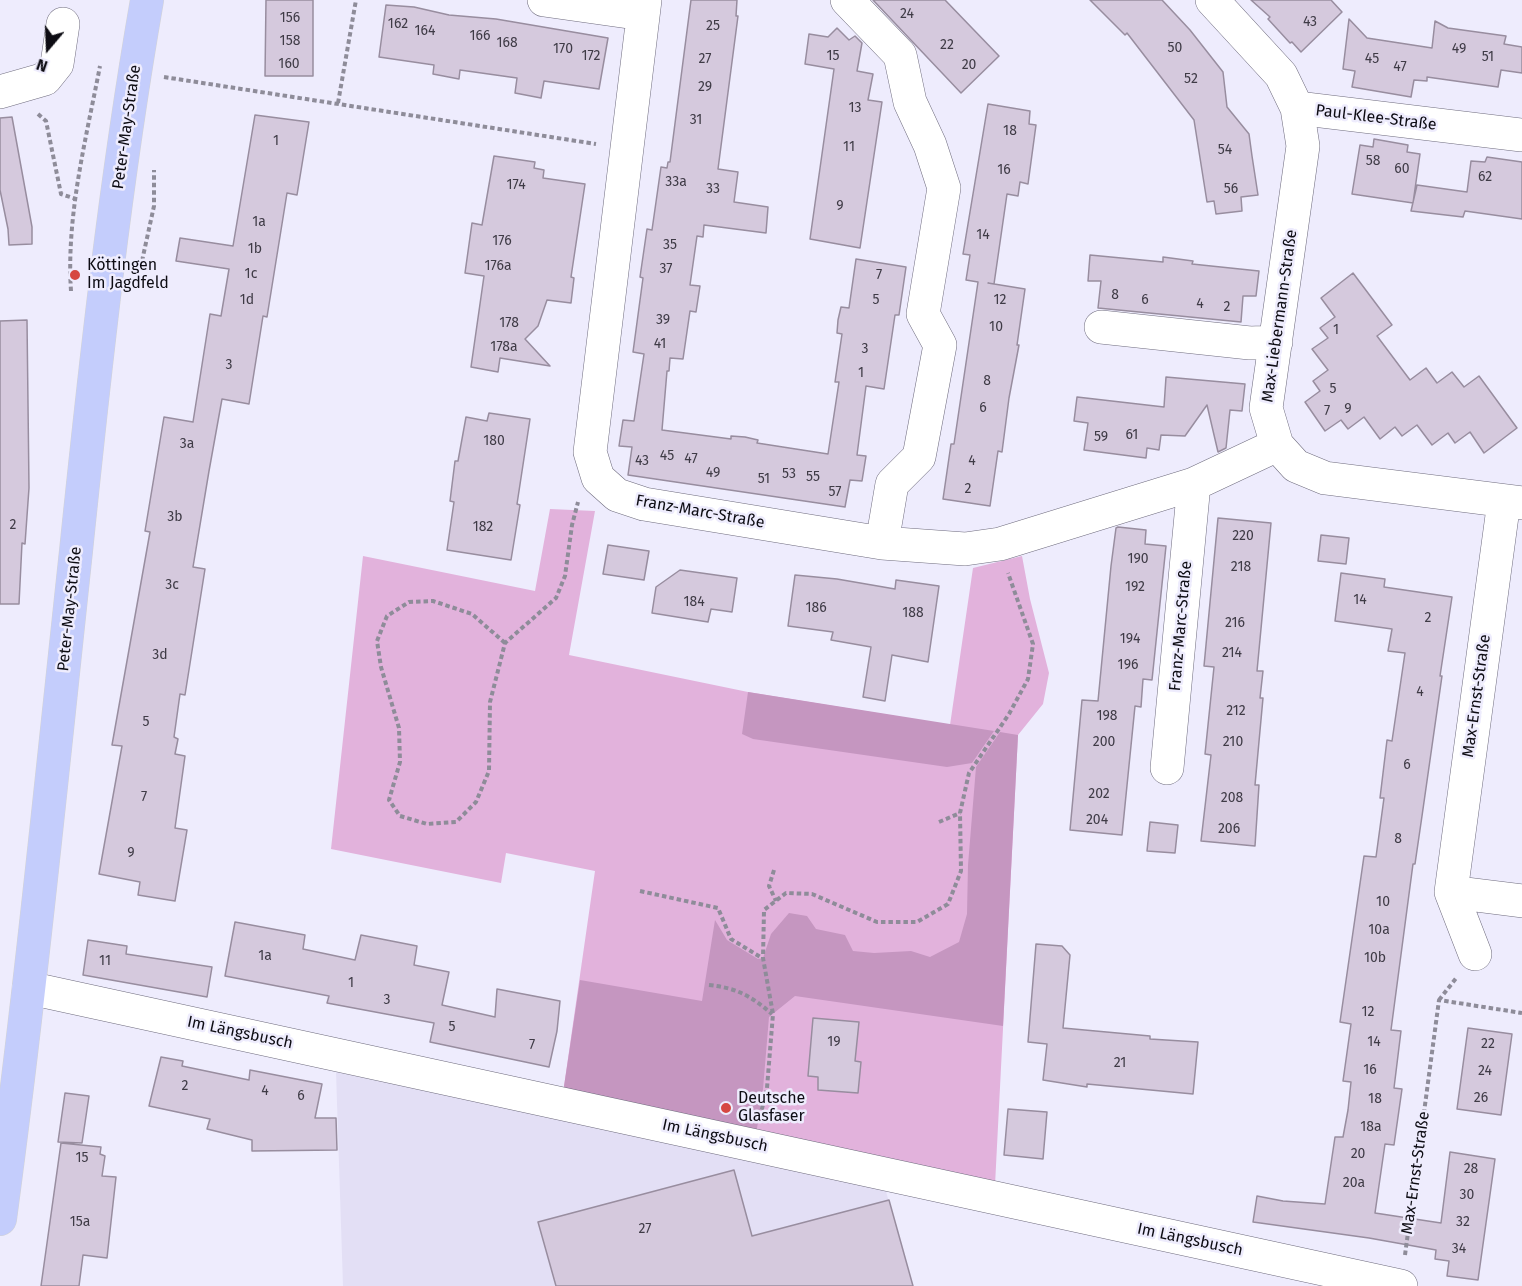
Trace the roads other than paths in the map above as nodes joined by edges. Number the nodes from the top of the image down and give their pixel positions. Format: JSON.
{"nodes":[{"id":1,"x":147,"y":0,"type":"edge"},
{"id":2,"x":544,"y":0,"type":"edge"},
{"id":3,"x":847,"y":0,"type":"edge"},
{"id":4,"x":1212,"y":0,"type":"edge"},
{"id":5,"x":644,"y":7,"type":"edge"},
{"id":6,"x":63,"y":24,"type":"dead end"},
{"id":7,"x":5,"y":90,"type":"edge"},
{"id":8,"x":1297,"y":108,"type":"junction"},
{"id":9,"x":1522,"y":135,"type":"edge"},
{"id":10,"x":1101,"y":327,"type":"dead end"},
{"id":11,"x":1276,"y":342,"type":"junction"},
{"id":12,"x":1277,"y":446,"type":"junction"},
{"id":13,"x":1194,"y":484,"type":"junction"},
{"id":14,"x":1513,"y":502,"type":"edge"},
{"id":15,"x":882,"y":543,"type":"junction"},
{"id":16,"x":1167,"y":768,"type":"dead end"},
{"id":17,"x":1451,"y":892,"type":"junction"},
{"id":18,"x":1522,"y":901,"type":"edge"},
{"id":19,"x":1475,"y":954,"type":"dead end"},
{"id":20,"x":29,"y":988,"type":"junction"},
{"id":21,"x":11,"y":1063,"type":"edge"},
{"id":22,"x":0,"y":1219,"type":"edge"},
{"id":23,"x":1401,"y":1286,"type":"edge"}],
"edges":[{"from":1,"to":20,"type":"main road","name":"Peter-May-Straße"},
{"from":2,"to":5,"type":"street"},
{"from":3,"to":15,"type":"street"},
{"from":4,"to":8,"type":"street","name":"Paul-Klee-Straße"},
{"from":5,"to":15,"type":"street","name":"Franz-Marc-Straße"},
{"from":6,"to":7,"type":"street"},
{"from":8,"to":9,"type":"street","name":"Paul-Klee-Straße"},
{"from":8,"to":11,"type":"street","name":"Max-Liebermann-Straße"},
{"from":10,"to":11,"type":"street"},
{"from":11,"to":12,"type":"street","name":"Max-Liebermann-Straße"},
{"from":12,"to":13,"type":"street","name":"Franz-Marc-Straße"},
{"from":12,"to":14,"type":"street","name":"Max-Liebermann-Straße"},
{"from":13,"to":15,"type":"street","name":"Franz-Marc-Straße"},
{"from":13,"to":16,"type":"street","name":"Franz-Marc-Straße"},
{"from":14,"to":17,"type":"street","name":"Max-Ernst-Straße"},
{"from":17,"to":18,"type":"street"},
{"from":17,"to":19,"type":"street","name":"Max-Ernst-Straße"},
{"from":20,"to":21,"type":"main road","name":"Peter-May-Straße"},
{"from":20,"to":23,"type":"street","name":"Im Längsbusch"},
{"from":21,"to":22,"type":"main road","name":"Peter-May-Straße"}]}
